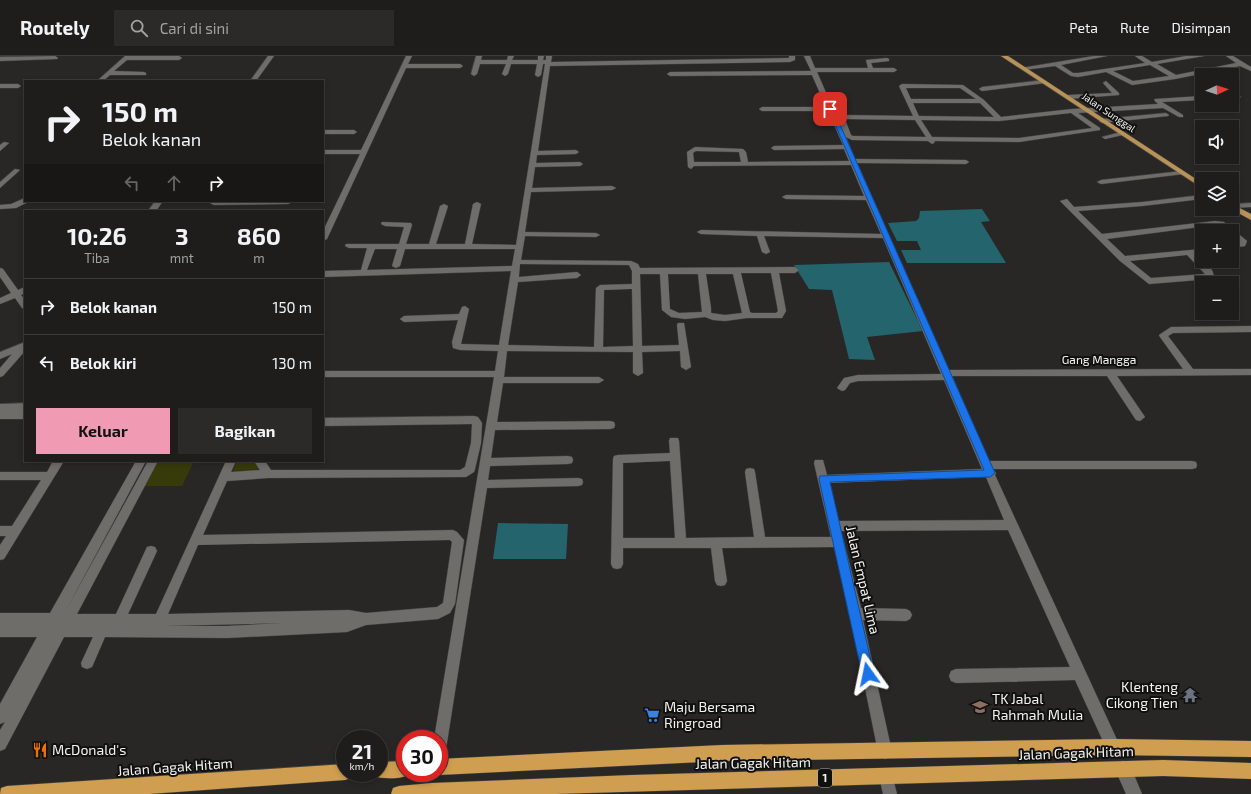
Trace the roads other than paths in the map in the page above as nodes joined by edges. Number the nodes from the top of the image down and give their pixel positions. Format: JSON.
{"nodes":[{"id":1,"x":271,"y":56,"type":"edge"},
{"id":2,"x":409,"y":56,"type":"edge"},
{"id":3,"x":559,"y":56,"type":"edge"},
{"id":4,"x":580,"y":56,"type":"edge"},
{"id":5,"x":603,"y":56,"type":"edge"},
{"id":6,"x":626,"y":56,"type":"edge"},
{"id":7,"x":792,"y":56,"type":"edge"},
{"id":8,"x":807,"y":56,"type":"edge"},
{"id":9,"x":1004,"y":56,"type":"edge"},
{"id":10,"x":1087,"y":56,"type":"edge"},
{"id":11,"x":1104,"y":56,"type":"edge"},
{"id":12,"x":1138,"y":56,"type":"edge"},
{"id":13,"x":1201,"y":56,"type":"edge"},
{"id":14,"x":1230,"y":56,"type":"edge"},
{"id":15,"x":127,"y":57,"type":"edge"},
{"id":16,"x":1190,"y":57,"type":"edge"},
{"id":17,"x":55,"y":58,"type":"dead end"},
{"id":18,"x":179,"y":58,"type":"dead end"},
{"id":19,"x":726,"y":58,"type":"edge"},
{"id":20,"x":750,"y":58,"type":"edge"},
{"id":21,"x":770,"y":58,"type":"edge"},
{"id":22,"x":0,"y":59,"type":"edge"},
{"id":23,"x":479,"y":59,"type":"edge"},
{"id":24,"x":510,"y":59,"type":"edge"},
{"id":25,"x":650,"y":59,"type":"edge"},
{"id":26,"x":887,"y":60,"type":"dead end"},
{"id":27,"x":547,"y":61,"type":"edge"},
{"id":28,"x":1053,"y":62,"type":"junction"},
{"id":29,"x":580,"y":63,"type":"junction"},
{"id":30,"x":602,"y":63,"type":"junction"},
{"id":31,"x":626,"y":63,"type":"junction"},
{"id":32,"x":1151,"y":63,"type":"junction"},
{"id":33,"x":1241,"y":64,"type":"junction"},
{"id":34,"x":404,"y":66,"type":"junction"},
{"id":35,"x":460,"y":66,"type":"dead end"},
{"id":36,"x":1022,"y":67,"type":"junction"},
{"id":37,"x":1251,"y":69,"type":"edge"},
{"id":38,"x":871,"y":70,"type":"junction"},
{"id":39,"x":894,"y":70,"type":"dead end"},
{"id":40,"x":1108,"y":71,"type":"junction"},
{"id":41,"x":814,"y":72,"type":"junction"},
{"id":42,"x":109,"y":74,"type":"junction"},
{"id":43,"x":144,"y":74,"type":"dead end"},
{"id":44,"x":474,"y":74,"type":"dead end"},
{"id":45,"x":505,"y":74,"type":"dead end"},
{"id":46,"x":670,"y":74,"type":"dead end"},
{"id":47,"x":538,"y":75,"type":"dead end"},
{"id":48,"x":1175,"y":76,"type":"junction"},
{"id":49,"x":101,"y":80,"type":"edge"},
{"id":50,"x":254,"y":80,"type":"edge"},
{"id":51,"x":1044,"y":82,"type":"junction"},
{"id":52,"x":1106,"y":83,"type":"dead end"},
{"id":53,"x":0,"y":86,"type":"edge"},
{"id":54,"x":18,"y":86,"type":"dead end"},
{"id":55,"x":982,"y":89,"type":"dead end"},
{"id":56,"x":1068,"y":97,"type":"junction"},
{"id":57,"x":1195,"y":98,"type":"edge"},
{"id":58,"x":909,"y":101,"type":"junction"},
{"id":59,"x":982,"y":101,"type":"junction"},
{"id":60,"x":1164,"y":106,"type":"junction"},
{"id":61,"x":762,"y":109,"type":"dead end"},
{"id":62,"x":830,"y":109,"type":"junction"},
{"id":63,"x":1085,"y":110,"type":"junction"},
{"id":64,"x":1072,"y":111,"type":"junction"},
{"id":65,"x":1166,"y":115,"type":"dead end"},
{"id":66,"x":1181,"y":116,"type":"dead end"},
{"id":67,"x":917,"y":118,"type":"junction"},
{"id":68,"x":999,"y":119,"type":"junction"},
{"id":69,"x":1102,"y":121,"type":"junction"},
{"id":70,"x":324,"y":132,"type":"edge"},
{"id":71,"x":354,"y":132,"type":"dead end"},
{"id":72,"x":1121,"y":134,"type":"junction"},
{"id":73,"x":1105,"y":137,"type":"dead end"},
{"id":74,"x":929,"y":138,"type":"junction"},
{"id":75,"x":6,"y":143,"type":"dead end"},
{"id":76,"x":937,"y":145,"type":"dead end"},
{"id":77,"x":774,"y":148,"type":"dead end"},
{"id":78,"x":846,"y":148,"type":"junction"},
{"id":79,"x":0,"y":149,"type":"edge"},
{"id":80,"x":324,"y":152,"type":"edge"},
{"id":81,"x":364,"y":152,"type":"junction"},
{"id":82,"x":576,"y":152,"type":"dead end"},
{"id":83,"x":533,"y":153,"type":"junction"},
{"id":84,"x":853,"y":162,"type":"junction"},
{"id":85,"x":966,"y":162,"type":"dead end"},
{"id":86,"x":580,"y":164,"type":"dead end"},
{"id":87,"x":745,"y":164,"type":"junction"},
{"id":88,"x":531,"y":165,"type":"junction"},
{"id":89,"x":17,"y":170,"type":"dead end"},
{"id":90,"x":1182,"y":173,"type":"junction"},
{"id":91,"x":1195,"y":181,"type":"edge"},
{"id":92,"x":1101,"y":182,"type":"dead end"},
{"id":93,"x":0,"y":186,"type":"edge"},
{"id":94,"x":612,"y":188,"type":"dead end"},
{"id":95,"x":528,"y":190,"type":"junction"},
{"id":96,"x":786,"y":197,"type":"dead end"},
{"id":97,"x":1195,"y":197,"type":"edge"},
{"id":98,"x":868,"y":198,"type":"junction"},
{"id":99,"x":24,"y":200,"type":"edge"},
{"id":100,"x":1064,"y":201,"type":"dead end"},
{"id":101,"x":159,"y":202,"type":"edge"},
{"id":102,"x":214,"y":202,"type":"edge"},
{"id":103,"x":288,"y":202,"type":"dead end"},
{"id":104,"x":477,"y":204,"type":"dead end"},
{"id":105,"x":1251,"y":205,"type":"edge"},
{"id":106,"x":444,"y":206,"type":"dead end"},
{"id":107,"x":1239,"y":206,"type":"edge"},
{"id":108,"x":0,"y":207,"type":"edge"},
{"id":109,"x":153,"y":210,"type":"edge"},
{"id":110,"x":1239,"y":210,"type":"edge"},
{"id":111,"x":1075,"y":212,"type":"junction"},
{"id":112,"x":1251,"y":218,"type":"edge"},
{"id":113,"x":385,"y":224,"type":"dead end"},
{"id":114,"x":1207,"y":224,"type":"edge"},
{"id":115,"x":1220,"y":224,"type":"edge"},
{"id":116,"x":1195,"y":225,"type":"edge"},
{"id":117,"x":701,"y":232,"type":"dead end"},
{"id":118,"x":521,"y":234,"type":"junction"},
{"id":119,"x":760,"y":234,"type":"junction"},
{"id":120,"x":596,"y":235,"type":"dead end"},
{"id":121,"x":886,"y":236,"type":"junction"},
{"id":122,"x":324,"y":237,"type":"edge"},
{"id":123,"x":1100,"y":237,"type":"junction"},
{"id":124,"x":1239,"y":238,"type":"edge"},
{"id":125,"x":1239,"y":245,"type":"edge"},
{"id":126,"x":349,"y":246,"type":"dead end"},
{"id":127,"x":372,"y":246,"type":"junction"},
{"id":128,"x":432,"y":246,"type":"junction"},
{"id":129,"x":401,"y":247,"type":"junction"},
{"id":130,"x":468,"y":247,"type":"junction"},
{"id":131,"x":519,"y":247,"type":"junction"},
{"id":132,"x":1195,"y":251,"type":"edge"},
{"id":133,"x":766,"y":252,"type":"dead end"},
{"id":134,"x":1189,"y":252,"type":"junction"},
{"id":135,"x":1123,"y":259,"type":"junction"},
{"id":136,"x":516,"y":265,"type":"junction"},
{"id":137,"x":364,"y":269,"type":"dead end"},
{"id":138,"x":393,"y":270,"type":"junction"},
{"id":139,"x":795,"y":270,"type":"dead end"},
{"id":140,"x":0,"y":271,"type":"edge"},
{"id":141,"x":636,"y":271,"type":"junction"},
{"id":142,"x":664,"y":271,"type":"junction"},
{"id":143,"x":702,"y":271,"type":"junction"},
{"id":144,"x":736,"y":271,"type":"junction"},
{"id":145,"x":775,"y":271,"type":"junction"},
{"id":146,"x":324,"y":274,"type":"edge"},
{"id":147,"x":577,"y":275,"type":"dead end"},
{"id":148,"x":514,"y":280,"type":"junction"},
{"id":149,"x":636,"y":286,"type":"junction"},
{"id":150,"x":24,"y":290,"type":"edge"},
{"id":151,"x":15,"y":294,"type":"junction"},
{"id":152,"x":0,"y":301,"type":"edge"},
{"id":153,"x":24,"y":305,"type":"edge"},
{"id":154,"x":706,"y":314,"type":"junction"},
{"id":155,"x":747,"y":315,"type":"junction"},
{"id":156,"x":404,"y":319,"type":"dead end"},
{"id":157,"x":681,"y":325,"type":"dead end"},
{"id":158,"x":1251,"y":329,"type":"edge"},
{"id":159,"x":24,"y":345,"type":"edge"},
{"id":160,"x":24,"y":346,"type":"edge"},
{"id":161,"x":504,"y":347,"type":"junction"},
{"id":162,"x":684,"y":348,"type":"junction"},
{"id":163,"x":638,"y":349,"type":"junction"},
{"id":164,"x":598,"y":350,"type":"junction"},
{"id":165,"x":0,"y":356,"type":"edge"},
{"id":166,"x":686,"y":367,"type":"dead end"},
{"id":167,"x":1109,"y":372,"type":"junction"},
{"id":168,"x":1191,"y":372,"type":"junction"},
{"id":169,"x":1251,"y":372,"type":"edge"},
{"id":170,"x":638,"y":373,"type":"dead end"},
{"id":171,"x":0,"y":374,"type":"edge"},
{"id":172,"x":324,"y":374,"type":"edge"},
{"id":173,"x":948,"y":375,"type":"junction"},
{"id":174,"x":499,"y":377,"type":"junction"},
{"id":175,"x":599,"y":380,"type":"dead end"},
{"id":176,"x":842,"y":388,"type":"dead end"},
{"id":177,"x":24,"y":407,"type":"edge"},
{"id":178,"x":0,"y":408,"type":"edge"},
{"id":179,"x":0,"y":415,"type":"edge"},
{"id":180,"x":24,"y":415,"type":"edge"},
{"id":181,"x":1140,"y":417,"type":"dead end"},
{"id":182,"x":324,"y":422,"type":"edge"},
{"id":183,"x":610,"y":425,"type":"dead end"},
{"id":184,"x":492,"y":426,"type":"junction"},
{"id":185,"x":674,"y":441,"type":"dead end"},
{"id":186,"x":675,"y":457,"type":"junction"},
{"id":187,"x":568,"y":460,"type":"dead end"},
{"id":188,"x":58,"y":462,"type":"edge"},
{"id":189,"x":140,"y":462,"type":"edge"},
{"id":190,"x":152,"y":462,"type":"edge"},
{"id":191,"x":230,"y":462,"type":"edge"},
{"id":192,"x":260,"y":462,"type":"edge"},
{"id":193,"x":486,"y":462,"type":"junction"},
{"id":194,"x":820,"y":463,"type":"dead end"},
{"id":195,"x":1192,"y":465,"type":"dead end"},
{"id":196,"x":989,"y":469,"type":"junction"},
{"id":197,"x":750,"y":472,"type":"dead end"},
{"id":198,"x":268,"y":474,"type":"junction"},
{"id":199,"x":0,"y":476,"type":"edge"},
{"id":200,"x":50,"y":476,"type":"junction"},
{"id":201,"x":223,"y":477,"type":"junction"},
{"id":202,"x":824,"y":479,"type":"junction"},
{"id":203,"x":578,"y":482,"type":"dead end"},
{"id":204,"x":483,"y":484,"type":"junction"},
{"id":205,"x":1013,"y":525,"type":"junction"},
{"id":206,"x":835,"y":526,"type":"junction"},
{"id":207,"x":0,"y":531,"type":"edge"},
{"id":208,"x":15,"y":531,"type":"junction"},
{"id":209,"x":111,"y":537,"type":"junction"},
{"id":210,"x":97,"y":538,"type":"junction"},
{"id":211,"x":194,"y":540,"type":"junction"},
{"id":212,"x":681,"y":542,"type":"junction"},
{"id":213,"x":716,"y":542,"type":"junction"},
{"id":214,"x":839,"y":542,"type":"junction"},
{"id":215,"x":617,"y":543,"type":"junction"},
{"id":216,"x":760,"y":543,"type":"junction"},
{"id":217,"x":151,"y":552,"type":"dead end"},
{"id":218,"x":0,"y":555,"type":"edge"},
{"id":219,"x":617,"y":564,"type":"dead end"},
{"id":220,"x":721,"y":581,"type":"dead end"},
{"id":221,"x":856,"y":614,"type":"junction"},
{"id":222,"x":906,"y":615,"type":"dead end"},
{"id":223,"x":0,"y":618,"type":"edge"},
{"id":224,"x":54,"y":618,"type":"junction"},
{"id":225,"x":68,"y":619,"type":"junction"},
{"id":226,"x":120,"y":619,"type":"junction"},
{"id":227,"x":366,"y":619,"type":"junction"},
{"id":228,"x":159,"y":620,"type":"junction"},
{"id":229,"x":0,"y":631,"type":"edge"},
{"id":230,"x":55,"y":631,"type":"junction"},
{"id":231,"x":102,"y":631,"type":"junction"},
{"id":232,"x":153,"y":632,"type":"junction"},
{"id":233,"x":87,"y":662,"type":"dead end"},
{"id":234,"x":1079,"y":673,"type":"junction"},
{"id":235,"x":956,"y":676,"type":"dead end"},
{"id":236,"x":0,"y":717,"type":"edge"},
{"id":237,"x":442,"y":730,"type":"edge"},
{"id":238,"x":0,"y":744,"type":"edge"},
{"id":239,"x":1113,"y":746,"type":"junction"},
{"id":240,"x":1251,"y":749,"type":"edge"},
{"id":241,"x":885,"y":752,"type":"junction"},
{"id":242,"x":448,"y":767,"type":"edge"},
{"id":243,"x":1123,"y":769,"type":"junction"},
{"id":244,"x":1251,"y":771,"type":"edge"},
{"id":245,"x":336,"y":773,"type":"edge"},
{"id":246,"x":886,"y":776,"type":"junction"},
{"id":247,"x":7,"y":794,"type":"edge"},
{"id":248,"x":399,"y":794,"type":"edge"},
{"id":249,"x":890,"y":794,"type":"edge"},
{"id":250,"x":1134,"y":794,"type":"edge"}],
"edges":[{"from":1,"to":50,"type":"street"},
{"from":2,"to":34,"type":"street"},
{"from":3,"to":27,"type":"street"},
{"from":4,"to":29,"type":"street"},
{"from":5,"to":30,"type":"street"},
{"from":6,"to":31,"type":"street"},
{"from":7,"to":21,"type":"street"},
{"from":8,"to":41,"type":"street"},
{"from":9,"to":36,"type":"main road","name":"Jalan Sunggal"},
{"from":10,"to":28,"type":"street"},
{"from":11,"to":28,"type":"street"},
{"from":12,"to":32,"type":"street"},
{"from":13,"to":16,"type":"street"},
{"from":14,"to":33,"type":"street"},
{"from":15,"to":18,"type":"street"},
{"from":15,"to":42,"type":"street"},
{"from":16,"to":32,"type":"street"},
{"from":17,"to":22,"type":"street"},
{"from":19,"to":20,"type":"street"},
{"from":19,"to":25,"type":"street"},
{"from":20,"to":21,"type":"street"},
{"from":23,"to":24,"type":"street"},
{"from":23,"to":44,"type":"street"},
{"from":24,"to":27,"type":"street"},
{"from":24,"to":45,"type":"street"},
{"from":25,"to":31,"type":"street"},
{"from":26,"to":38,"type":"street"},
{"from":27,"to":29,"type":"street"},
{"from":27,"to":47,"type":"street"},
{"from":27,"to":83,"type":"street"},
{"from":28,"to":36,"type":"street"},
{"from":28,"to":40,"type":"street"},
{"from":29,"to":30,"type":"street"},
{"from":30,"to":31,"type":"street"},
{"from":32,"to":40,"type":"street"},
{"from":32,"to":48,"type":"street"},
{"from":33,"to":37,"type":"street"},
{"from":33,"to":48,"type":"street"},
{"from":34,"to":35,"type":"street"},
{"from":34,"to":81,"type":"street"},
{"from":36,"to":51,"type":"main road","name":"Jalan Sunggal"},
{"from":38,"to":39,"type":"street"},
{"from":38,"to":41,"type":"street"},
{"from":40,"to":48,"type":"street"},
{"from":41,"to":46,"type":"street"},
{"from":41,"to":62,"type":"street"},
{"from":42,"to":43,"type":"street"},
{"from":42,"to":49,"type":"street"},
{"from":51,"to":55,"type":"street"},
{"from":51,"to":56,"type":"main road","name":"Jalan Sunggal"},
{"from":52,"to":56,"type":"street"},
{"from":53,"to":54,"type":"street"},
{"from":56,"to":63,"type":"main road","name":"Jalan Sunggal"},
{"from":57,"to":60,"type":"street"},
{"from":58,"to":59,"type":"street"},
{"from":58,"to":59,"type":"street"},
{"from":58,"to":67,"type":"street"},
{"from":59,"to":68,"type":"street"},
{"from":60,"to":63,"type":"street"},
{"from":60,"to":66,"type":"street"},
{"from":61,"to":62,"type":"street"},
{"from":62,"to":78,"type":"street"},
{"from":63,"to":64,"type":"street"},
{"from":63,"to":69,"type":"main road","name":"Jalan Sunggal"},
{"from":64,"to":68,"type":"street"},
{"from":64,"to":74,"type":"street"},
{"from":65,"to":69,"type":"street"},
{"from":67,"to":68,"type":"street"},
{"from":67,"to":74,"type":"street"},
{"from":67,"to":74,"type":"street"},
{"from":69,"to":72,"type":"main road","name":"Jalan Sunggal"},
{"from":70,"to":71,"type":"street"},
{"from":72,"to":73,"type":"street"},
{"from":72,"to":90,"type":"main road","name":"Jalan Sunggal"},
{"from":74,"to":76,"type":"street"},
{"from":75,"to":79,"type":"street"},
{"from":77,"to":78,"type":"street"},
{"from":78,"to":84,"type":"street"},
{"from":80,"to":81,"type":"street"},
{"from":81,"to":122,"type":"street"},
{"from":82,"to":83,"type":"street"},
{"from":83,"to":88,"type":"street"},
{"from":84,"to":85,"type":"street"},
{"from":84,"to":87,"type":"street"},
{"from":84,"to":98,"type":"street"},
{"from":86,"to":88,"type":"street"},
{"from":87,"to":87,"type":"street"},
{"from":88,"to":95,"type":"street"},
{"from":89,"to":93,"type":"street"},
{"from":90,"to":91,"type":"main road","name":"Jalan Sunggal"},
{"from":90,"to":92,"type":"street"},
{"from":94,"to":95,"type":"street"},
{"from":95,"to":118,"type":"street"},
{"from":96,"to":98,"type":"street"},
{"from":97,"to":111,"type":"street"},
{"from":98,"to":121,"type":"street"},
{"from":99,"to":108,"type":"street"},
{"from":100,"to":111,"type":"street"},
{"from":101,"to":109,"type":"street"},
{"from":102,"to":103,"type":"street"},
{"from":104,"to":130,"type":"street"},
{"from":105,"to":107,"type":"street"},
{"from":106,"to":128,"type":"street"},
{"from":110,"to":112,"type":"main road"},
{"from":111,"to":123,"type":"street"},
{"from":113,"to":129,"type":"street"},
{"from":114,"to":115,"type":"street"},
{"from":116,"to":123,"type":"street"},
{"from":117,"to":119,"type":"street"},
{"from":118,"to":120,"type":"street"},
{"from":118,"to":131,"type":"street"},
{"from":119,"to":121,"type":"street"},
{"from":119,"to":133,"type":"street"},
{"from":121,"to":173,"type":"street"},
{"from":123,"to":135,"type":"street"},
{"from":124,"to":125,"type":"street"},
{"from":126,"to":127,"type":"street"},
{"from":127,"to":129,"type":"street"},
{"from":127,"to":137,"type":"street"},
{"from":128,"to":129,"type":"street"},
{"from":128,"to":130,"type":"street"},
{"from":129,"to":138,"type":"street"},
{"from":130,"to":131,"type":"street"},
{"from":131,"to":136,"type":"street"},
{"from":132,"to":134,"type":"street"},
{"from":134,"to":135,"type":"street"},
{"from":134,"to":135,"type":"street"},
{"from":136,"to":138,"type":"street"},
{"from":136,"to":141,"type":"street"},
{"from":136,"to":148,"type":"street"},
{"from":138,"to":146,"type":"street"},
{"from":139,"to":145,"type":"street"},
{"from":140,"to":151,"type":"street"},
{"from":141,"to":142,"type":"street"},
{"from":141,"to":149,"type":"street"},
{"from":142,"to":143,"type":"street"},
{"from":142,"to":154,"type":"street"},
{"from":143,"to":144,"type":"street"},
{"from":143,"to":154,"type":"street"},
{"from":144,"to":145,"type":"street"},
{"from":144,"to":155,"type":"street"},
{"from":145,"to":155,"type":"street"},
{"from":147,"to":148,"type":"street"},
{"from":148,"to":161,"type":"street"},
{"from":149,"to":163,"type":"street"},
{"from":149,"to":164,"type":"street"},
{"from":150,"to":151,"type":"street"},
{"from":151,"to":152,"type":"street"},
{"from":151,"to":153,"type":"street"},
{"from":154,"to":155,"type":"street"},
{"from":156,"to":161,"type":"street"},
{"from":157,"to":162,"type":"street"},
{"from":158,"to":168,"type":"street"},
{"from":159,"to":165,"type":"street"},
{"from":160,"to":171,"type":"street"},
{"from":161,"to":164,"type":"street"},
{"from":161,"to":174,"type":"street"},
{"from":162,"to":163,"type":"street"},
{"from":162,"to":166,"type":"street"},
{"from":163,"to":164,"type":"street"},
{"from":163,"to":170,"type":"street"},
{"from":167,"to":168,"type":"street","name":"Gang Mangga"},
{"from":167,"to":173,"type":"street","name":"Gang Mangga"},
{"from":167,"to":181,"type":"street"},
{"from":168,"to":169,"type":"street","name":"Gang Mangga"},
{"from":172,"to":174,"type":"street"},
{"from":173,"to":176,"type":"street","name":"Gang Mangga"},
{"from":173,"to":196,"type":"street"},
{"from":174,"to":175,"type":"street"},
{"from":174,"to":184,"type":"street"},
{"from":177,"to":178,"type":"street"},
{"from":179,"to":180,"type":"street"},
{"from":182,"to":198,"type":"street"},
{"from":183,"to":184,"type":"street"},
{"from":184,"to":193,"type":"street"},
{"from":185,"to":186,"type":"street"},
{"from":186,"to":212,"type":"street"},
{"from":186,"to":215,"type":"street"},
{"from":187,"to":193,"type":"street"},
{"from":188,"to":200,"type":"street"},
{"from":189,"to":210,"type":"street"},
{"from":190,"to":209,"type":"street"},
{"from":191,"to":201,"type":"street"},
{"from":192,"to":198,"type":"street"},
{"from":193,"to":204,"type":"street"},
{"from":194,"to":202,"type":"street","name":"Jalan Empat Lima"},
{"from":195,"to":196,"type":"street"},
{"from":196,"to":202,"type":"street"},
{"from":196,"to":205,"type":"street"},
{"from":197,"to":216,"type":"street"},
{"from":198,"to":201,"type":"street"},
{"from":199,"to":200,"type":"street"},
{"from":200,"to":208,"type":"street"},
{"from":201,"to":211,"type":"street"},
{"from":202,"to":206,"type":"street","name":"Jalan Empat Lima"},
{"from":203,"to":204,"type":"street"},
{"from":204,"to":237,"type":"street"},
{"from":205,"to":206,"type":"street"},
{"from":205,"to":234,"type":"street"},
{"from":206,"to":214,"type":"street","name":"Jalan Empat Lima"},
{"from":207,"to":208,"type":"street"},
{"from":208,"to":218,"type":"street"},
{"from":209,"to":210,"type":"street"},
{"from":209,"to":225,"type":"street"},
{"from":210,"to":224,"type":"street"},
{"from":211,"to":227,"type":"street"},
{"from":211,"to":228,"type":"street"},
{"from":212,"to":213,"type":"street"},
{"from":212,"to":215,"type":"street"},
{"from":213,"to":216,"type":"street"},
{"from":213,"to":220,"type":"street"},
{"from":214,"to":216,"type":"street"},
{"from":214,"to":221,"type":"street","name":"Jalan Empat Lima"},
{"from":215,"to":219,"type":"street"},
{"from":217,"to":226,"type":"street"},
{"from":221,"to":222,"type":"street"},
{"from":221,"to":241,"type":"street","name":"Jalan Empat Lima"},
{"from":223,"to":224,"type":"street"},
{"from":224,"to":225,"type":"street"},
{"from":224,"to":230,"type":"street"},
{"from":225,"to":226,"type":"street"},
{"from":225,"to":230,"type":"street"},
{"from":226,"to":228,"type":"street"},
{"from":227,"to":228,"type":"street"},
{"from":227,"to":232,"type":"street"},
{"from":228,"to":232,"type":"street"},
{"from":229,"to":230,"type":"street"},
{"from":230,"to":231,"type":"street"},
{"from":230,"to":236,"type":"street"},
{"from":230,"to":238,"type":"street"},
{"from":231,"to":232,"type":"street"},
{"from":231,"to":233,"type":"street"},
{"from":234,"to":235,"type":"street"},
{"from":234,"to":239,"type":"street"},
{"from":239,"to":240,"type":"highway","name":"Jalan Gagak Hitam","number":"1"},
{"from":239,"to":241,"type":"highway","name":"Jalan Gagak Hitam","number":"1"},
{"from":241,"to":242,"type":"highway","name":"Jalan Gagak Hitam","number":"1"},
{"from":243,"to":244,"type":"highway","name":"Jalan Gagak Hitam","number":"1"},
{"from":243,"to":246,"type":"highway","name":"Jalan Gagak Hitam","number":"1"},
{"from":243,"to":250,"type":"street"},
{"from":245,"to":247,"type":"highway","name":"Jalan Gagak Hitam"},
{"from":246,"to":248,"type":"highway","name":"Jalan Gagak Hitam","number":"1"},
{"from":246,"to":249,"type":"street"}]}
